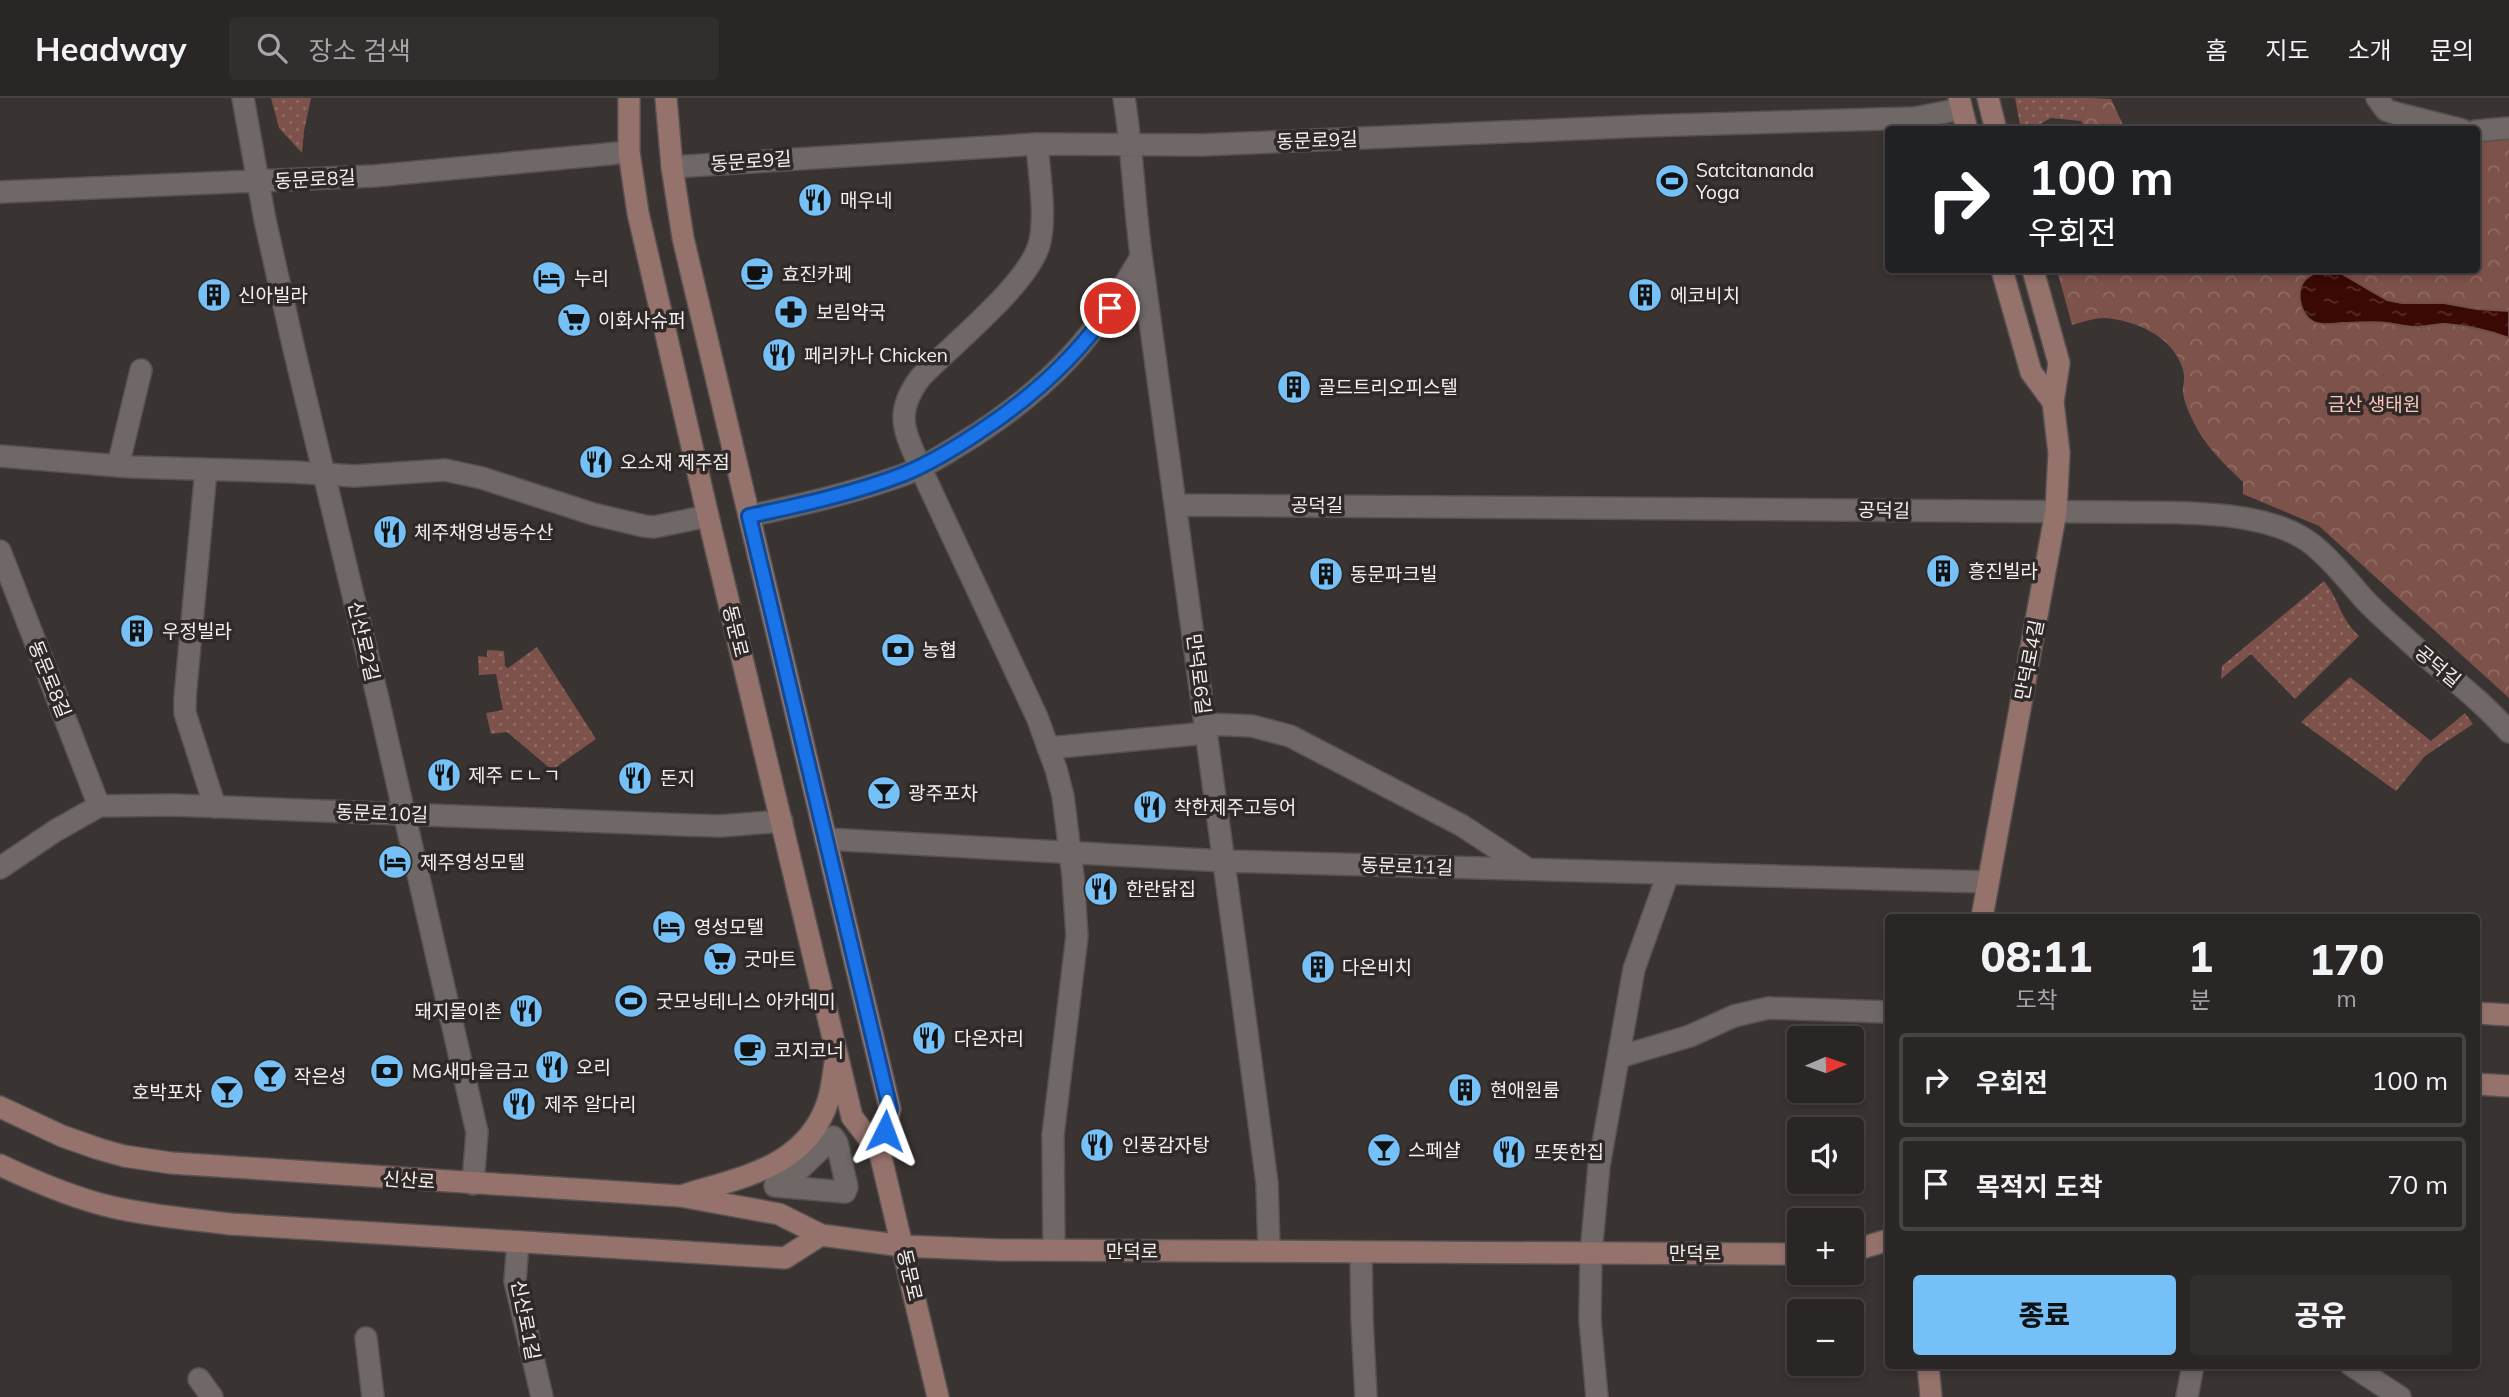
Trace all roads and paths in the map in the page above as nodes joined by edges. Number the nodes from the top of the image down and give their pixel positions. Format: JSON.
{"nodes":[{"id":1,"x":243,"y":98,"type":"edge"},
{"id":2,"x":629,"y":98,"type":"edge"},
{"id":3,"x":666,"y":98,"type":"edge"},
{"id":4,"x":1124,"y":98,"type":"edge"},
{"id":5,"x":1988,"y":98,"type":"edge"},
{"id":6,"x":2377,"y":98,"type":"edge"},
{"id":7,"x":1962,"y":112,"type":"edge"},
{"id":8,"x":1995,"y":126,"type":"edge"},
{"id":9,"x":2447,"y":126,"type":"edge"},
{"id":10,"x":2509,"y":128,"type":"edge"},
{"id":11,"x":2480,"y":131,"type":"edge"},
{"id":12,"x":1132,"y":143,"type":"junction"},
{"id":13,"x":1037,"y":144,"type":"junction"},
{"id":14,"x":629,"y":152,"type":"junction"},
{"id":15,"x":672,"y":167,"type":"junction"},
{"id":16,"x":259,"y":182,"type":"junction"},
{"id":17,"x":0,"y":192,"type":"edge"},
{"id":18,"x":1141,"y":257,"type":"junction"},
{"id":19,"x":2003,"y":273,"type":"edge"},
{"id":20,"x":2034,"y":273,"type":"edge"},
{"id":21,"x":141,"y":370,"type":"dead end"},
{"id":22,"x":2053,"y":402,"type":"junction"},
{"id":23,"x":0,"y":456,"type":"edge"},
{"id":24,"x":118,"y":466,"type":"junction"},
{"id":25,"x":920,"y":467,"type":"junction"},
{"id":26,"x":206,"y":470,"type":"junction"},
{"id":27,"x":324,"y":474,"type":"junction"},
{"id":28,"x":1178,"y":505,"type":"junction"},
{"id":29,"x":2056,"y":511,"type":"junction"},
{"id":30,"x":708,"y":516,"type":"junction"},
{"id":31,"x":749,"y":516,"type":"junction"},
{"id":32,"x":0,"y":551,"type":"edge"},
{"id":33,"x":1207,"y":728,"type":"junction"},
{"id":34,"x":2509,"y":732,"type":"edge"},
{"id":35,"x":1048,"y":748,"type":"junction"},
{"id":36,"x":99,"y":806,"type":"junction"},
{"id":37,"x":215,"y":807,"type":"junction"},
{"id":38,"x":405,"y":814,"type":"junction"},
{"id":39,"x":782,"y":821,"type":"junction"},
{"id":40,"x":827,"y":839,"type":"junction"},
{"id":41,"x":1068,"y":853,"type":"junction"},
{"id":42,"x":1224,"y":861,"type":"junction"},
{"id":43,"x":0,"y":868,"type":"edge"},
{"id":44,"x":1528,"y":869,"type":"junction"},
{"id":45,"x":1668,"y":874,"type":"junction"},
{"id":46,"x":1989,"y":882,"type":"junction"},
{"id":47,"x":1983,"y":914,"type":"edge"},
{"id":48,"x":1885,"y":1012,"type":"edge"},
{"id":49,"x":2480,"y":1013,"type":"edge"},
{"id":50,"x":2509,"y":1015,"type":"edge"},
{"id":51,"x":837,"y":1054,"type":"junction"},
{"id":52,"x":1619,"y":1057,"type":"junction"},
{"id":53,"x":2480,"y":1084,"type":"edge"},
{"id":54,"x":2509,"y":1086,"type":"edge"},
{"id":55,"x":0,"y":1107,"type":"edge"},
{"id":56,"x":880,"y":1153,"type":"junction"},
{"id":57,"x":0,"y":1165,"type":"edge"},
{"id":58,"x":474,"y":1184,"type":"junction"},
{"id":59,"x":680,"y":1196,"type":"junction"},
{"id":60,"x":821,"y":1235,"type":"junction"},
{"id":61,"x":1885,"y":1241,"type":"edge"},
{"id":62,"x":518,"y":1242,"type":"junction"},
{"id":63,"x":903,"y":1246,"type":"junction"},
{"id":64,"x":1864,"y":1247,"type":"edge"},
{"id":65,"x":1054,"y":1250,"type":"junction"},
{"id":66,"x":1269,"y":1251,"type":"junction"},
{"id":67,"x":1362,"y":1252,"type":"junction"},
{"id":68,"x":1591,"y":1253,"type":"junction"},
{"id":69,"x":1787,"y":1254,"type":"edge"},
{"id":70,"x":366,"y":1338,"type":"dead end"},
{"id":71,"x":1928,"y":1369,"type":"edge"},
{"id":72,"x":2192,"y":1369,"type":"edge"},
{"id":73,"x":2357,"y":1369,"type":"edge"},
{"id":74,"x":199,"y":1379,"type":"dead end"},
{"id":75,"x":212,"y":1397,"type":"edge"},
{"id":76,"x":373,"y":1397,"type":"edge"},
{"id":77,"x":541,"y":1397,"type":"edge"},
{"id":78,"x":937,"y":1397,"type":"edge"},
{"id":79,"x":1366,"y":1397,"type":"edge"},
{"id":80,"x":1597,"y":1397,"type":"edge"},
{"id":81,"x":1931,"y":1397,"type":"edge"},
{"id":82,"x":2187,"y":1397,"type":"edge"},
{"id":83,"x":2400,"y":1397,"type":"edge"}],
"edges":[{"from":1,"to":16,"type":"street","name":"신산로2길"},
{"from":2,"to":14,"type":"main road","name":"동문로"},
{"from":3,"to":15,"type":"main road","name":"동문로"},
{"from":4,"to":12,"type":"street","name":"만덕로6길"},
{"from":5,"to":8,"type":"main road"},
{"from":6,"to":9,"type":"street"},
{"from":7,"to":12,"type":"street","name":"동문로9길"},
{"from":10,"to":11,"type":"street"},
{"from":12,"to":13,"type":"street","name":"동문로9길"},
{"from":12,"to":18,"type":"street","name":"만덕로6길"},
{"from":13,"to":15,"type":"street","name":"동문로9길"},
{"from":13,"to":25,"type":"street"},
{"from":14,"to":16,"type":"street","name":"동문로8길"},
{"from":14,"to":30,"type":"main road","name":"동문로"},
{"from":15,"to":31,"type":"main road","name":"동문로"},
{"from":16,"to":17,"type":"street","name":"동문로8길"},
{"from":16,"to":27,"type":"street","name":"신산로2길"},
{"from":18,"to":25,"type":"street"},
{"from":18,"to":28,"type":"street","name":"만덕로6길"},
{"from":19,"to":22,"type":"main road","name":"만덕로4길"},
{"from":20,"to":22,"type":"main road","name":"만덕로4길"},
{"from":21,"to":24,"type":"street"},
{"from":22,"to":29,"type":"main road","name":"만덕로4길"},
{"from":23,"to":24,"type":"street"},
{"from":24,"to":26,"type":"street"},
{"from":25,"to":31,"type":"street"},
{"from":25,"to":35,"type":"street"},
{"from":26,"to":27,"type":"street"},
{"from":26,"to":37,"type":"street"},
{"from":27,"to":30,"type":"street"},
{"from":27,"to":38,"type":"street","name":"신산로2길"},
{"from":28,"to":29,"type":"street","name":"공덕길"},
{"from":28,"to":33,"type":"street","name":"만덕로6길"},
{"from":29,"to":34,"type":"street","name":"공덕길"},
{"from":29,"to":46,"type":"main road","name":"만덕로4길"},
{"from":30,"to":39,"type":"main road","name":"동문로"},
{"from":31,"to":40,"type":"main road","name":"동문로"},
{"from":32,"to":36,"type":"street","name":"동문로8길"},
{"from":33,"to":35,"type":"street"},
{"from":33,"to":42,"type":"street","name":"만덕로6길"},
{"from":33,"to":44,"type":"street"},
{"from":35,"to":41,"type":"street"},
{"from":36,"to":37,"type":"street","name":"동문로10길"},
{"from":36,"to":43,"type":"street","name":"동문로10길"},
{"from":37,"to":38,"type":"street","name":"동문로10길"},
{"from":38,"to":39,"type":"street","name":"동문로10길"},
{"from":38,"to":58,"type":"street","name":"신산로2길"},
{"from":39,"to":51,"type":"main road","name":"동문로"},
{"from":40,"to":41,"type":"street","name":"동문로11길"},
{"from":40,"to":56,"type":"main road","name":"동문로"},
{"from":41,"to":42,"type":"street","name":"동문로11길"},
{"from":41,"to":65,"type":"street"},
{"from":42,"to":44,"type":"street","name":"동문로11길"},
{"from":42,"to":66,"type":"street","name":"만덕로6길"},
{"from":44,"to":45,"type":"street","name":"동문로11길"},
{"from":45,"to":46,"type":"street","name":"동문로11길"},
{"from":45,"to":52,"type":"street"},
{"from":46,"to":47,"type":"main road","name":"만덕로4길"},
{"from":48,"to":52,"type":"street"},
{"from":49,"to":50,"type":"main road"},
{"from":51,"to":56,"type":"main road","name":"동문로"},
{"from":51,"to":59,"type":"main road"},
{"from":52,"to":68,"type":"street"},
{"from":53,"to":54,"type":"main road"},
{"from":55,"to":58,"type":"main road","name":"신산로"},
{"from":56,"to":63,"type":"main road","name":"동문로"},
{"from":57,"to":62,"type":"main road"},
{"from":58,"to":59,"type":"main road","name":"신산로"},
{"from":59,"to":60,"type":"main road","name":"신산로"},
{"from":60,"to":62,"type":"main road"},
{"from":60,"to":63,"type":"main road","name":"신산로"},
{"from":61,"to":64,"type":"main road"},
{"from":62,"to":77,"type":"street","name":"신산로1길"},
{"from":63,"to":65,"type":"main road","name":"만덕로"},
{"from":63,"to":78,"type":"main road","name":"동문로"},
{"from":65,"to":66,"type":"main road","name":"만덕로"},
{"from":66,"to":67,"type":"main road","name":"만덕로"},
{"from":67,"to":68,"type":"main road","name":"만덕로"},
{"from":67,"to":79,"type":"street"},
{"from":68,"to":69,"type":"main road","name":"만덕로"},
{"from":68,"to":80,"type":"street"},
{"from":70,"to":76,"type":"street"},
{"from":71,"to":81,"type":"main road"},
{"from":72,"to":82,"type":"street"},
{"from":73,"to":83,"type":"street"},
{"from":74,"to":75,"type":"street"}]}
